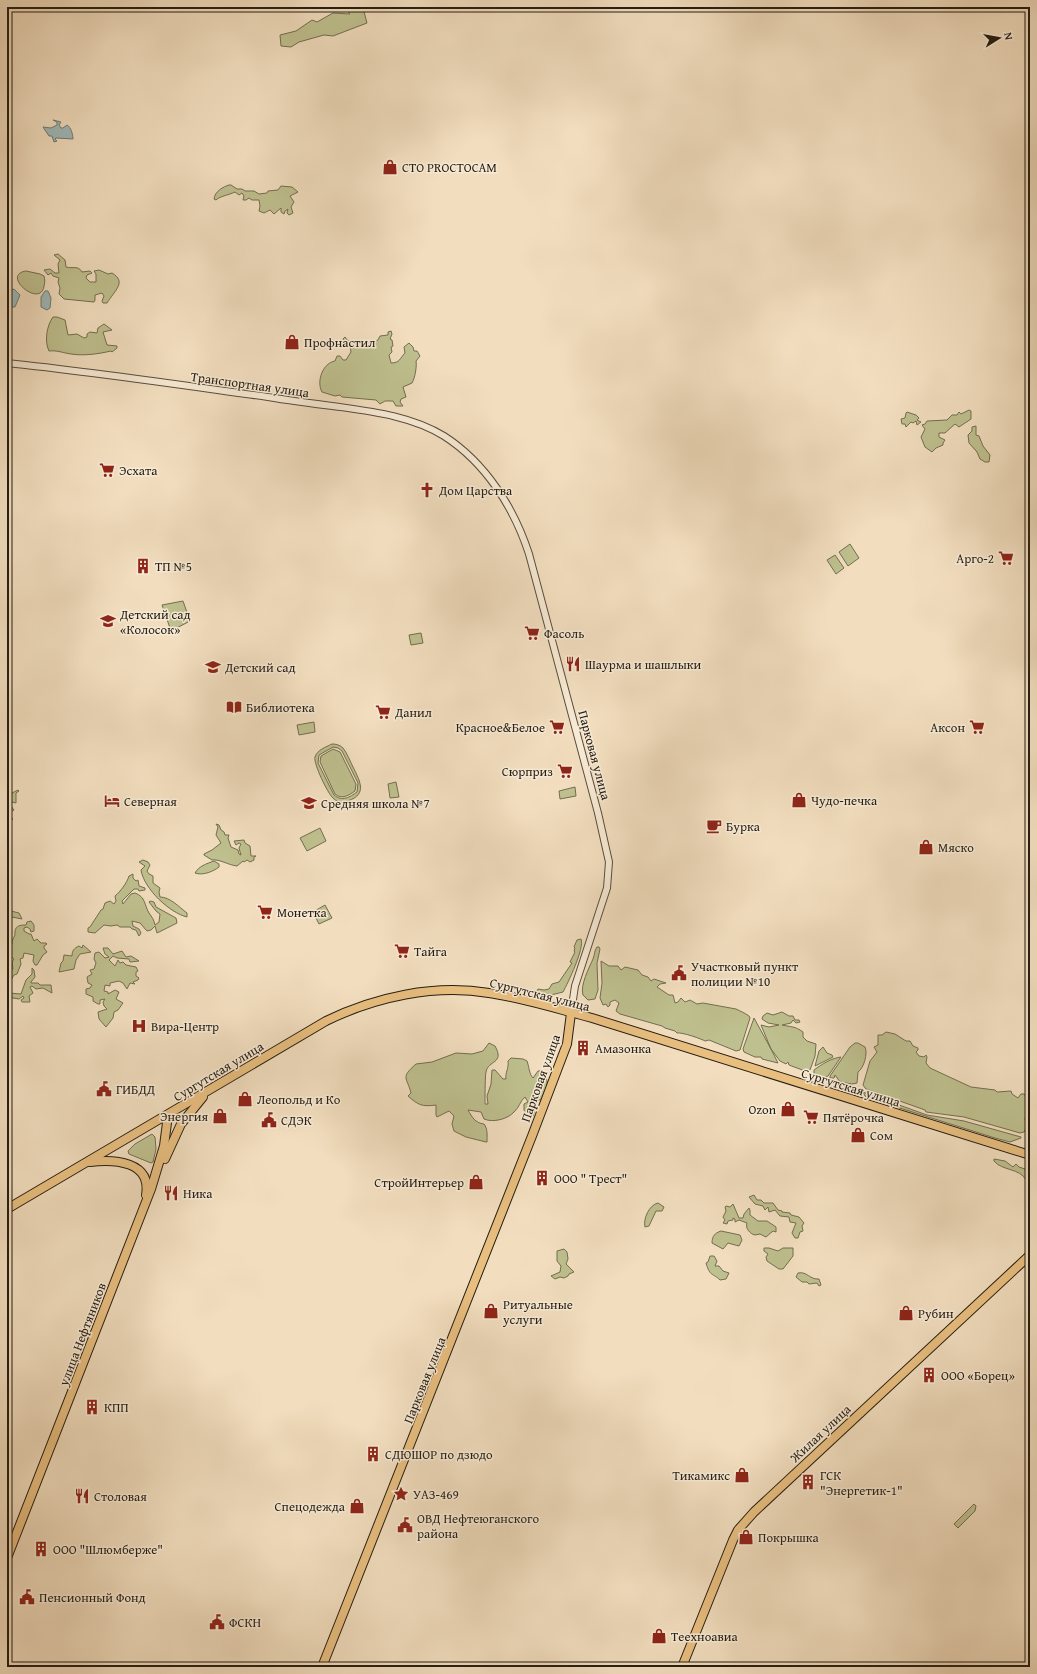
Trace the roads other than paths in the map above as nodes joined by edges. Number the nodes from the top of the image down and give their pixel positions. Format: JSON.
{"nodes":[{"id":1,"x":7,"y":363,"type":"edge"},
{"id":2,"x":477,"y":464,"type":"joint"},
{"id":3,"x":571,"y":1013,"type":"junction"},
{"id":4,"x":209,"y":1091,"type":"junction"},
{"id":5,"x":168,"y":1115,"type":"junction"},
{"id":6,"x":1030,"y":1155,"type":"edge"},
{"id":7,"x":85,"y":1163,"type":"junction"},
{"id":8,"x":151,"y":1189,"type":"junction"},
{"id":9,"x":145,"y":1204,"type":"junction"},
{"id":10,"x":7,"y":1209,"type":"edge"},
{"id":11,"x":1030,"y":1255,"type":"edge"},
{"id":12,"x":7,"y":1558,"type":"edge"},
{"id":13,"x":322,"y":1667,"type":"edge"},
{"id":14,"x":682,"y":1667,"type":"edge"}],
"edges":[{"from":1,"to":2,"type":"street","name":"Транспортная улица"},
{"from":2,"to":3,"type":"street","name":"Парковая улица"},
{"from":3,"to":4,"type":"main road","name":"Сургутская улица"},
{"from":3,"to":6,"type":"main road","name":"Сургутская улица"},
{"from":3,"to":13,"type":"main road","name":"Парковая улица"},
{"from":4,"to":5,"type":"main road","name":"Сургутская улица"},
{"from":4,"to":8,"type":"main road"},
{"from":5,"to":7,"type":"main road","name":"Сургутская улица"},
{"from":5,"to":8,"type":"main road","name":"улица Нефтяников"},
{"from":7,"to":9,"type":"main road"},
{"from":7,"to":10,"type":"main road","name":"Сургутская улица"},
{"from":8,"to":9,"type":"main road","name":"улица Нефтяников"},
{"from":9,"to":12,"type":"main road","name":"улица Нефтяников"},
{"from":11,"to":14,"type":"main road","name":"Жилая улица"}]}
